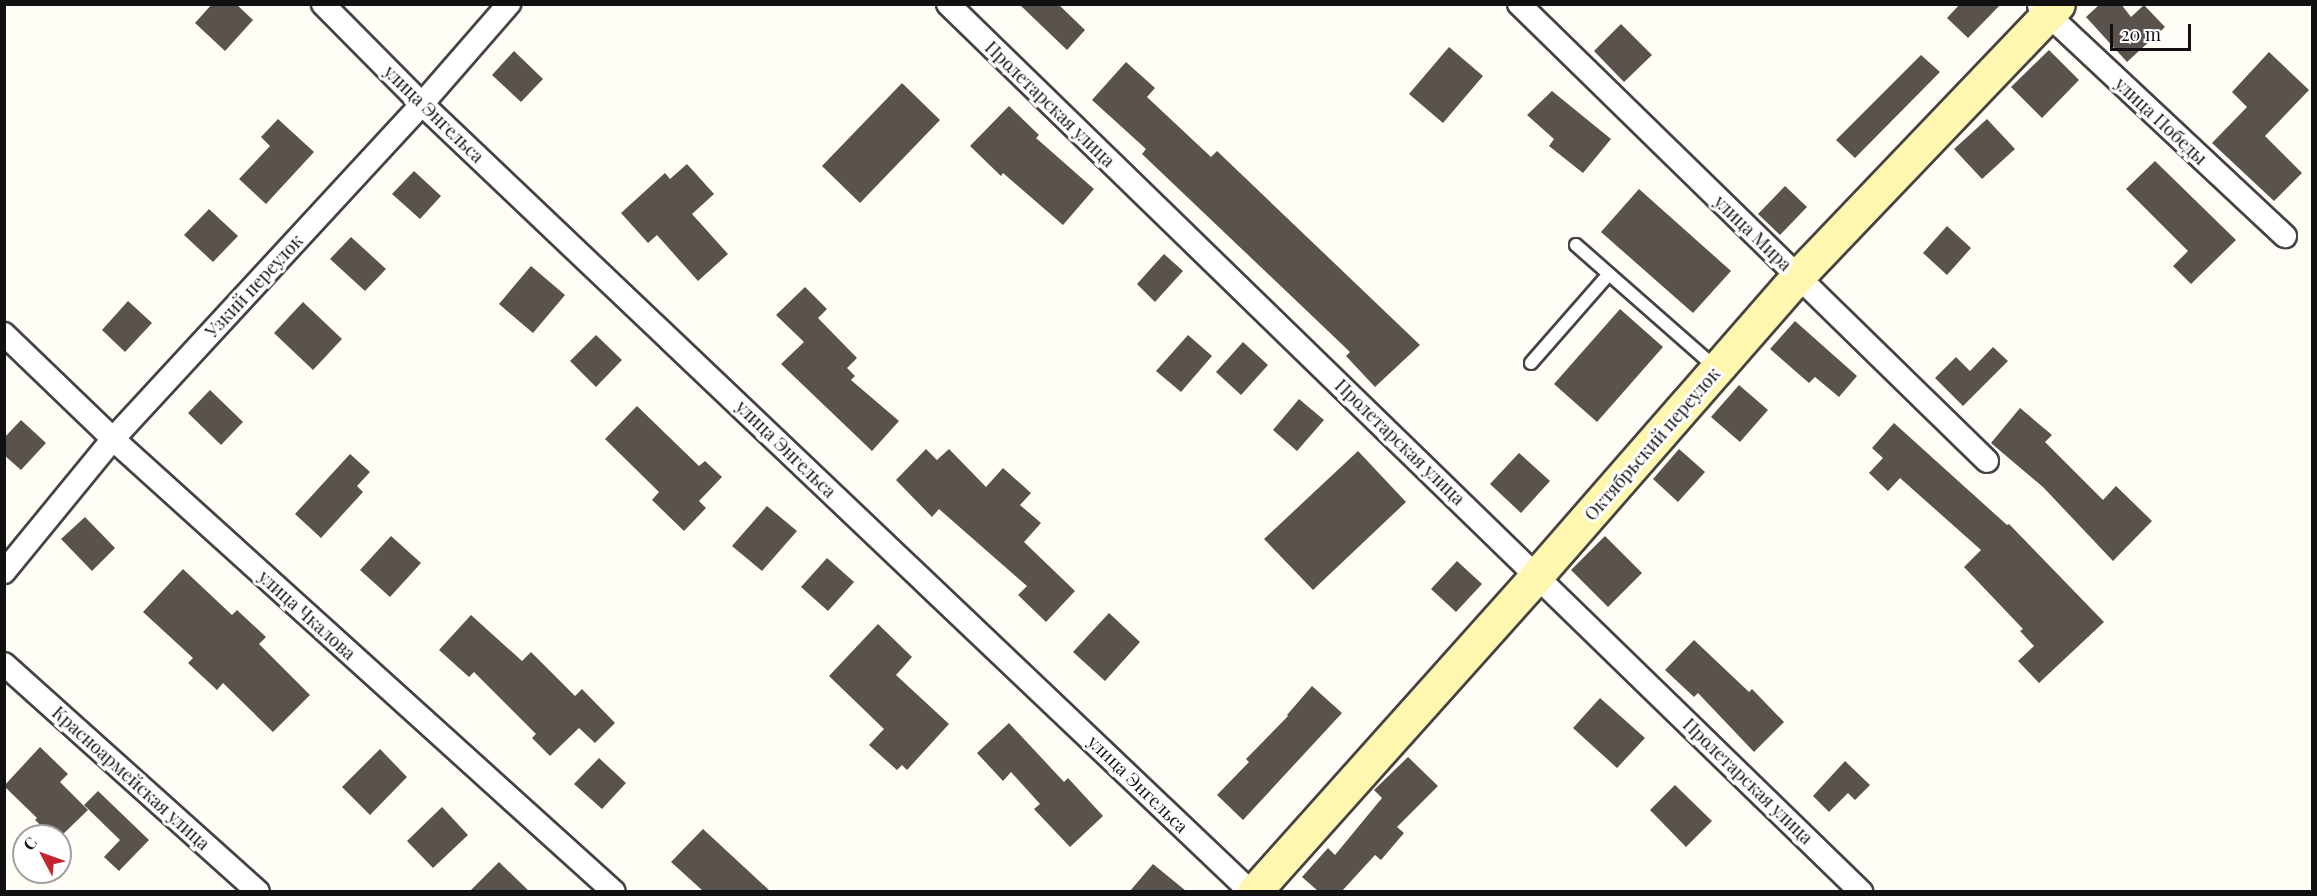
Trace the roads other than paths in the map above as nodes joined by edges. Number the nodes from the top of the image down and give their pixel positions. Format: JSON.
{"nodes":[{"id":1,"x":323,"y":4,"type":"edge"},
{"id":2,"x":509,"y":4,"type":"edge"},
{"id":3,"x":948,"y":4,"type":"edge"},
{"id":4,"x":1519,"y":4,"type":"edge"},
{"id":5,"x":2048,"y":8,"type":"edge"},
{"id":6,"x":422,"y":104,"type":"junction"},
{"id":7,"x":2285,"y":236,"type":"dead end"},
{"id":8,"x":1576,"y":244,"type":"dead end"},
{"id":9,"x":1609,"y":274,"type":"junction"},
{"id":10,"x":1798,"y":276,"type":"junction"},
{"id":11,"x":4,"y":334,"type":"edge"},
{"id":12,"x":1530,"y":363,"type":"dead end"},
{"id":13,"x":1717,"y":369,"type":"junction"},
{"id":14,"x":112,"y":439,"type":"junction"},
{"id":15,"x":1987,"y":461,"type":"dead end"},
{"id":16,"x":4,"y":572,"type":"edge"},
{"id":17,"x":1538,"y":575,"type":"junction"},
{"id":18,"x":4,"y":664,"type":"edge"},
{"id":19,"x":1855,"y":886,"type":"edge"},
{"id":20,"x":258,"y":891,"type":"edge"},
{"id":21,"x":614,"y":891,"type":"edge"},
{"id":22,"x":1252,"y":891,"type":"edge"}],
"edges":[{"from":1,"to":6,"type":"street","name":"улица Энгельса"},
{"from":2,"to":6,"type":"street","name":"Узкий переулок"},
{"from":3,"to":17,"type":"street","name":"Пролетарская улица"},
{"from":4,"to":10,"type":"street","name":"улица Мира"},
{"from":5,"to":7,"type":"street","name":"улица Победы"},
{"from":5,"to":10,"type":"street","name":"Октябрьский переулок"},
{"from":6,"to":14,"type":"street","name":"Узкий переулок"},
{"from":6,"to":22,"type":"street","name":"улица Энгельса"},
{"from":8,"to":9,"type":"lane"},
{"from":9,"to":12,"type":"lane"},
{"from":9,"to":13,"type":"lane"},
{"from":10,"to":13,"type":"street","name":"Октябрьский переулок"},
{"from":10,"to":15,"type":"street","name":"улица Мира"},
{"from":11,"to":14,"type":"street","name":"улица Чкалова"},
{"from":13,"to":17,"type":"street","name":"Октябрьский переулок"},
{"from":14,"to":16,"type":"street","name":"Узкий переулок"},
{"from":14,"to":21,"type":"street","name":"улица Чкалова"},
{"from":17,"to":19,"type":"street","name":"Пролетарская улица"},
{"from":17,"to":22,"type":"street","name":"Октябрьский переулок"},
{"from":18,"to":20,"type":"street","name":"Красноармейская улица"}]}
